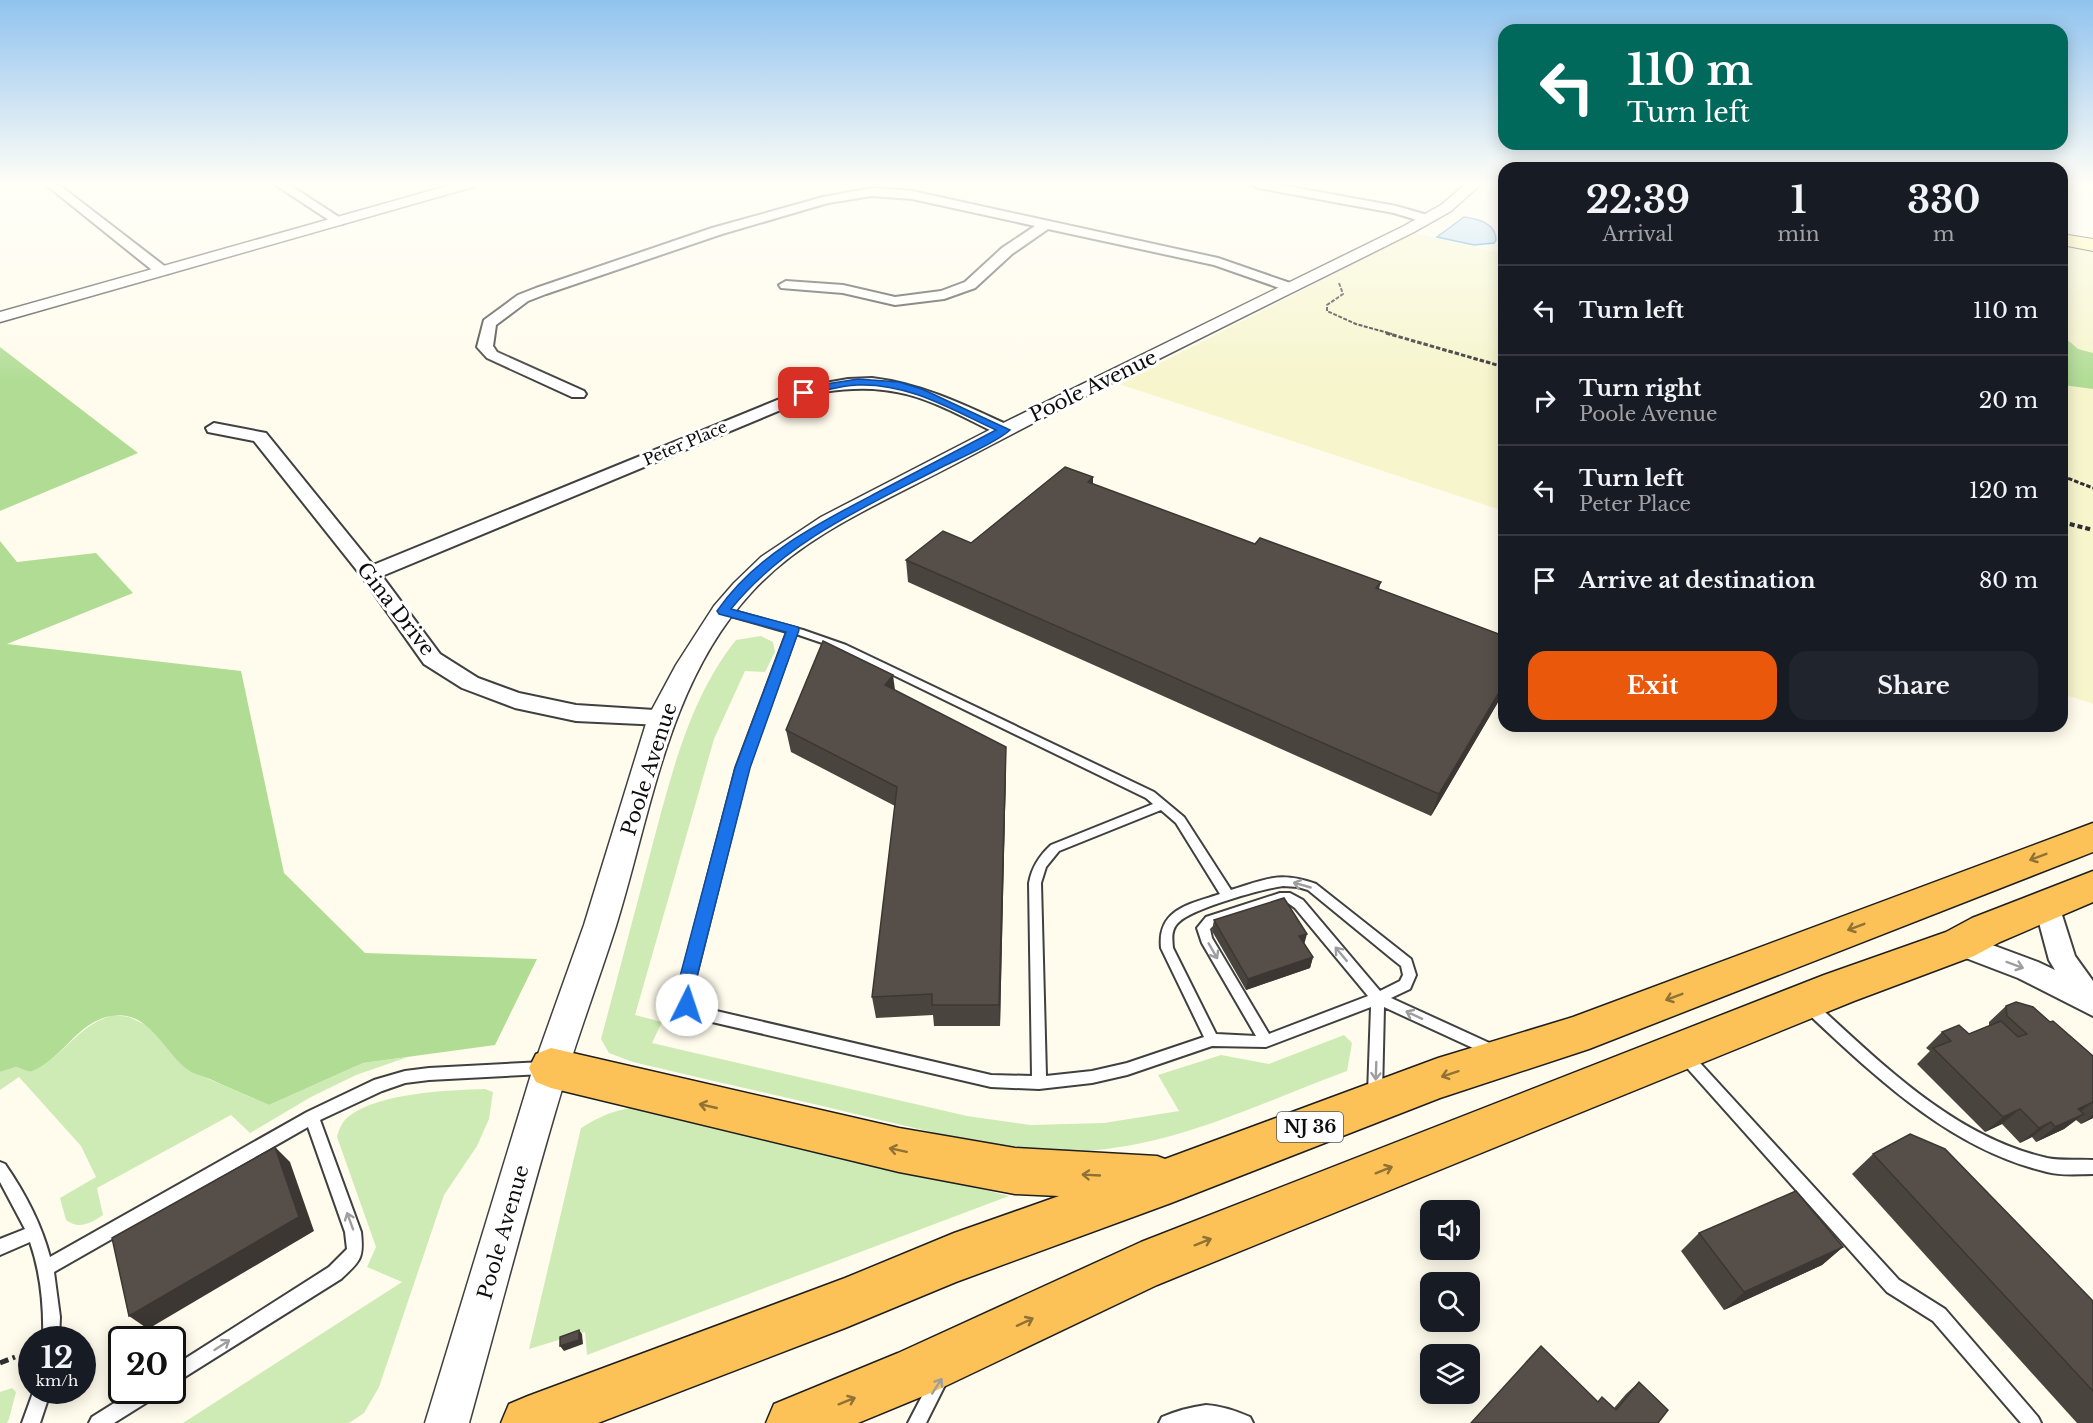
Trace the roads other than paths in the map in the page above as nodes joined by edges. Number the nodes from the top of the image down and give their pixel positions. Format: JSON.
{"nodes":[{"id":1,"x":135,"y":250,"type":"edge"},
{"id":2,"x":237,"y":250,"type":"edge"},
{"id":3,"x":657,"y":250,"type":"edge"},
{"id":4,"x":1008,"y":250,"type":"edge"},
{"id":5,"x":1164,"y":250,"type":"edge"},
{"id":6,"x":1365,"y":250,"type":"edge"},
{"id":7,"x":162,"y":272,"type":"junction"},
{"id":8,"x":786,"y":285,"type":"dead end"},
{"id":9,"x":1291,"y":288,"type":"junction"},
{"id":10,"x":0,"y":317,"type":"edge"},
{"id":11,"x":578,"y":394,"type":"dead end"},
{"id":12,"x":214,"y":428,"type":"dead end"},
{"id":13,"x":1004,"y":430,"type":"junction"},
{"id":14,"x":370,"y":574,"type":"junction"},
{"id":15,"x":723,"y":611,"type":"junction"},
{"id":16,"x":793,"y":630,"type":"junction"},
{"id":17,"x":662,"y":717,"type":"junction"},
{"id":18,"x":1163,"y":805,"type":"junction"},
{"id":19,"x":2093,"y":837,"type":"edge"},
{"id":20,"x":2093,"y":886,"type":"edge"},
{"id":21,"x":1228,"y":896,"type":"junction"},
{"id":22,"x":2048,"y":904,"type":"junction"},
{"id":23,"x":1960,"y":944,"type":"junction"},
{"id":24,"x":1378,"y":999,"type":"junction"},
{"id":25,"x":1804,"y":1002,"type":"junction"},
{"id":26,"x":2093,"y":1004,"type":"edge"},
{"id":27,"x":1212,"y":1040,"type":"junction"},
{"id":28,"x":1266,"y":1041,"type":"junction"},
{"id":29,"x":1681,"y":1052,"type":"junction"},
{"id":30,"x":1505,"y":1057,"type":"junction"},
{"id":31,"x":551,"y":1068,"type":"junction"},
{"id":32,"x":1039,"y":1083,"type":"junction"},
{"id":33,"x":1375,"y":1102,"type":"junction"},
{"id":34,"x":312,"y":1117,"type":"junction"},
{"id":35,"x":2093,"y":1167,"type":"edge"},
{"id":36,"x":0,"y":1169,"type":"edge"},
{"id":37,"x":1171,"y":1180,"type":"junction"},
{"id":38,"x":35,"y":1232,"type":"junction"},
{"id":39,"x":0,"y":1246,"type":"edge"},
{"id":40,"x":46,"y":1268,"type":"junction"},
{"id":41,"x":51,"y":1326,"type":"edge"},
{"id":42,"x":962,"y":1351,"type":"junction"},
{"id":43,"x":186,"y":1368,"type":"edge"},
{"id":44,"x":38,"y":1404,"type":"edge"},
{"id":45,"x":129,"y":1404,"type":"edge"},
{"id":46,"x":31,"y":1423,"type":"edge"},
{"id":47,"x":98,"y":1423,"type":"edge"},
{"id":48,"x":447,"y":1423,"type":"edge"},
{"id":49,"x":528,"y":1423,"type":"edge"},
{"id":50,"x":793,"y":1423,"type":"edge"},
{"id":51,"x":917,"y":1423,"type":"edge"},
{"id":52,"x":1168,"y":1423,"type":"edge"},
{"id":53,"x":1244,"y":1423,"type":"edge"},
{"id":54,"x":2032,"y":1423,"type":"edge"}],
"edges":[{"from":1,"to":7,"type":"street"},
{"from":2,"to":7,"type":"street"},
{"from":3,"to":11,"type":"street"},
{"from":4,"to":8,"type":"street"},
{"from":5,"to":9,"type":"street"},
{"from":6,"to":9,"type":"street","name":"Poole Avenue"},
{"from":7,"to":10,"type":"street"},
{"from":9,"to":13,"type":"street","name":"Poole Avenue"},
{"from":12,"to":14,"type":"street","name":"Gina Drive"},
{"from":13,"to":14,"type":"street","name":"Peter Place"},
{"from":13,"to":15,"type":"street","name":"Poole Avenue"},
{"from":14,"to":17,"type":"street","name":"Gina Drive"},
{"from":15,"to":16,"type":"lane"},
{"from":15,"to":17,"type":"street","name":"Poole Avenue"},
{"from":16,"to":18,"type":"lane"},
{"from":16,"to":32,"type":"lane"},
{"from":17,"to":31,"type":"street","name":"Poole Avenue"},
{"from":18,"to":21,"type":"lane"},
{"from":18,"to":32,"type":"lane"},
{"from":19,"to":30,"type":"highway","number":"NJ 36","one_way":true},
{"from":20,"to":22,"type":"highway"},
{"from":24,"to":21,"type":"lane","one_way":true},
{"from":21,"to":27,"type":"lane"},
{"from":22,"to":23,"type":"highway"},
{"from":22,"to":26,"type":"street"},
{"from":23,"to":25,"type":"highway"},
{"from":23,"to":26,"type":"street","one_way":true},
{"from":24,"to":28,"type":"lane"},
{"from":24,"to":28,"type":"lane","one_way":true},
{"from":30,"to":24,"type":"lane","one_way":true},
{"from":24,"to":33,"type":"lane","one_way":true},
{"from":25,"to":29,"type":"highway"},
{"from":25,"to":35,"type":"lane"},
{"from":27,"to":28,"type":"lane"},
{"from":27,"to":32,"type":"lane"},
{"from":42,"to":29,"type":"highway","one_way":true},
{"from":29,"to":54,"type":"lane"},
{"from":30,"to":33,"type":"highway","number":"NJ 36","one_way":true},
{"from":31,"to":34,"type":"lane"},
{"from":37,"to":31,"type":"highway","one_way":true},
{"from":31,"to":48,"type":"street","name":"Poole Avenue"},
{"from":33,"to":37,"type":"highway","number":"NJ 36"},
{"from":34,"to":40,"type":"lane"},
{"from":43,"to":34,"type":"lane","one_way":true},
{"from":36,"to":38,"type":"lane"},
{"from":37,"to":49,"type":"highway","number":"NJ 36"},
{"from":38,"to":39,"type":"lane"},
{"from":38,"to":40,"type":"lane"},
{"from":40,"to":41,"type":"lane"},
{"from":50,"to":42,"type":"highway","one_way":true},
{"from":51,"to":42,"type":"lane","one_way":true},
{"from":44,"to":46,"type":"lane"},
{"from":45,"to":47,"type":"lane"},
{"from":52,"to":53,"type":"lane"}]}
